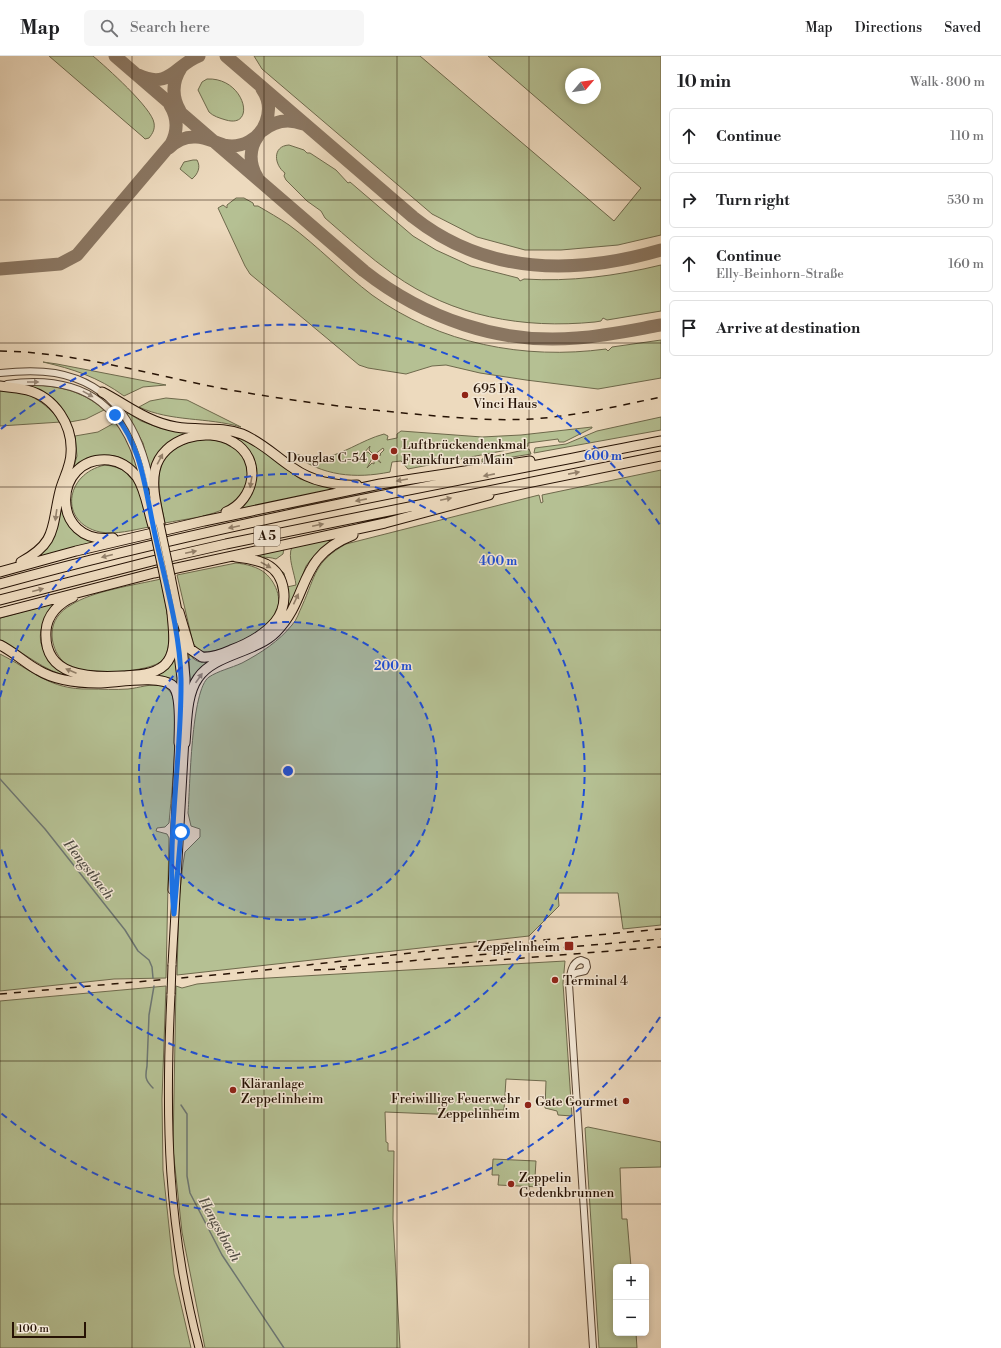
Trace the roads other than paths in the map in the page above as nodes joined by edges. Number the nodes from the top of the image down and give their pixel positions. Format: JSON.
{"nodes":[{"id":1,"x":0,"y":373,"type":"edge"},
{"id":2,"x":0,"y":386,"type":"edge"},
{"id":3,"x":102,"y":392,"type":"joint"},
{"id":4,"x":116,"y":402,"type":"junction"},
{"id":5,"x":122,"y":418,"type":"junction"},
{"id":6,"x":661,"y":441,"type":"edge"},
{"id":7,"x":661,"y":456,"type":"edge"},
{"id":8,"x":566,"y":460,"type":"junction"},
{"id":9,"x":536,"y":480,"type":"junction"},
{"id":10,"x":380,"y":484,"type":"junction"},
{"id":11,"x":396,"y":520,"type":"junction"},
{"id":12,"x":204,"y":521,"type":"junction"},
{"id":13,"x":153,"y":528,"type":"junction"},
{"id":14,"x":229,"y":556,"type":"junction"},
{"id":15,"x":1,"y":572,"type":"edge"},
{"id":16,"x":0,"y":584,"type":"edge"},
{"id":17,"x":94,"y":588,"type":"junction"},
{"id":18,"x":0,"y":600,"type":"edge"},
{"id":19,"x":0,"y":613,"type":"edge"},
{"id":20,"x":175,"y":613,"type":"junction"},
{"id":21,"x":0,"y":645,"type":"edge"},
{"id":22,"x":182,"y":743,"type":"junction"},
{"id":23,"x":570,"y":978,"type":"junction"},
{"id":24,"x":199,"y":1348,"type":"edge"},
{"id":25,"x":593,"y":1348,"type":"edge"}],
"edges":[{"from":1,"to":3,"type":"street"},
{"from":2,"to":5,"type":"street","one_way":true},
{"from":2,"to":15,"type":"highway","one_way":true},
{"from":3,"to":4,"type":"highway"},
{"from":4,"to":5,"type":"street"},
{"from":4,"to":10,"type":"highway"},
{"from":5,"to":13,"type":"street"},
{"from":6,"to":8,"type":"highway","number":"A 5"},
{"from":9,"to":7,"type":"highway","number":"A 5","one_way":true},
{"from":8,"to":10,"type":"highway","one_way":true},
{"from":8,"to":16,"type":"highway","number":"A 5","one_way":true},
{"from":9,"to":11,"type":"highway"},
{"from":18,"to":9,"type":"highway","number":"A 5","one_way":true},
{"from":10,"to":12,"type":"highway"},
{"from":11,"to":14,"type":"highway"},
{"from":22,"to":11,"type":"highway","one_way":true},
{"from":12,"to":13,"type":"highway"},
{"from":13,"to":12,"type":"highway","one_way":true},
{"from":13,"to":13,"type":"highway"},
{"from":13,"to":15,"type":"highway"},
{"from":13,"to":20,"type":"main road","bridge":true},
{"from":14,"to":17,"type":"highway"},
{"from":14,"to":20,"type":"highway","one_way":true},
{"from":17,"to":19,"type":"highway"},
{"from":20,"to":17,"type":"highway","one_way":true},
{"from":20,"to":22,"type":"main road"},
{"from":21,"to":22,"type":"highway"},
{"from":22,"to":24,"type":"main road","bridge":true},
{"from":23,"to":23,"type":"street"},
{"from":23,"to":25,"type":"street"}]}
